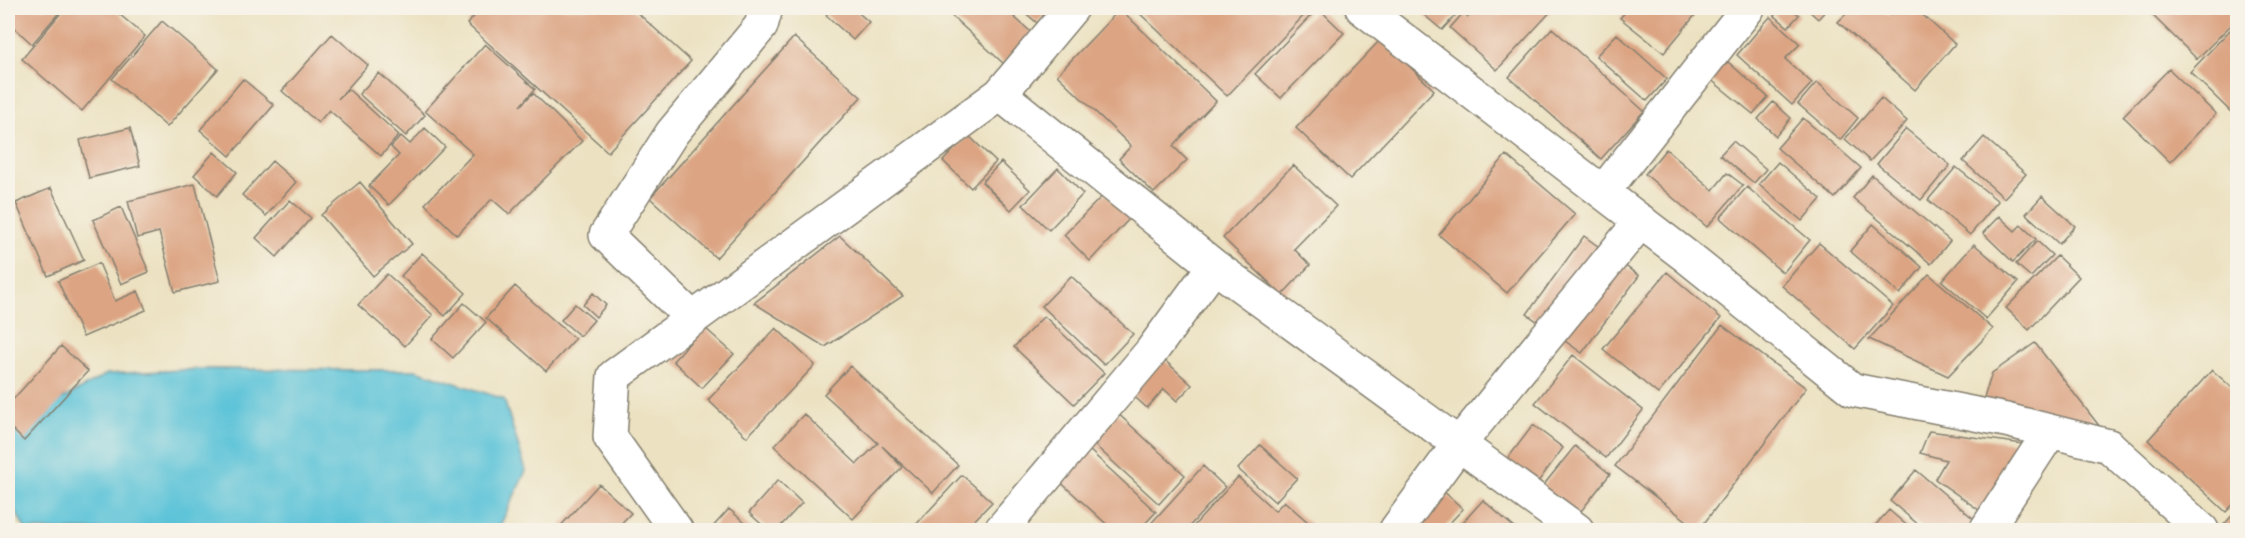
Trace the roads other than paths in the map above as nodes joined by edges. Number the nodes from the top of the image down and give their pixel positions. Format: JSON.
{"nodes":[{"id":1,"x":766,"y":8,"type":"edge"},
{"id":2,"x":1072,"y":8,"type":"edge"},
{"id":3,"x":1362,"y":8,"type":"edge"},
{"id":4,"x":1748,"y":8,"type":"edge"},
{"id":5,"x":1000,"y":94,"type":"junction"},
{"id":6,"x":1603,"y":192,"type":"junction"},
{"id":7,"x":1641,"y":221,"type":"junction"},
{"id":8,"x":1214,"y":266,"type":"junction"},
{"id":9,"x":693,"y":319,"type":"junction"},
{"id":10,"x":2050,"y":432,"type":"junction"},
{"id":11,"x":1459,"y":444,"type":"junction"},
{"id":12,"x":676,"y":531,"type":"edge"},
{"id":13,"x":1001,"y":531,"type":"edge"},
{"id":14,"x":1396,"y":531,"type":"edge"},
{"id":15,"x":1577,"y":531,"type":"edge"},
{"id":16,"x":1986,"y":531,"type":"edge"},
{"id":17,"x":2202,"y":531,"type":"edge"}],
"edges":[{"from":1,"to":9,"type":"street"},
{"from":2,"to":5,"type":"street"},
{"from":3,"to":6,"type":"street"},
{"from":4,"to":6,"type":"street"},
{"from":5,"to":8,"type":"street"},
{"from":5,"to":9,"type":"street"},
{"from":6,"to":7,"type":"street"},
{"from":7,"to":10,"type":"street"},
{"from":7,"to":11,"type":"street"},
{"from":8,"to":11,"type":"street"},
{"from":8,"to":13,"type":"street"},
{"from":9,"to":12,"type":"street"},
{"from":10,"to":16,"type":"street"},
{"from":10,"to":17,"type":"street"},
{"from":11,"to":14,"type":"street"},
{"from":11,"to":15,"type":"street"}]}
